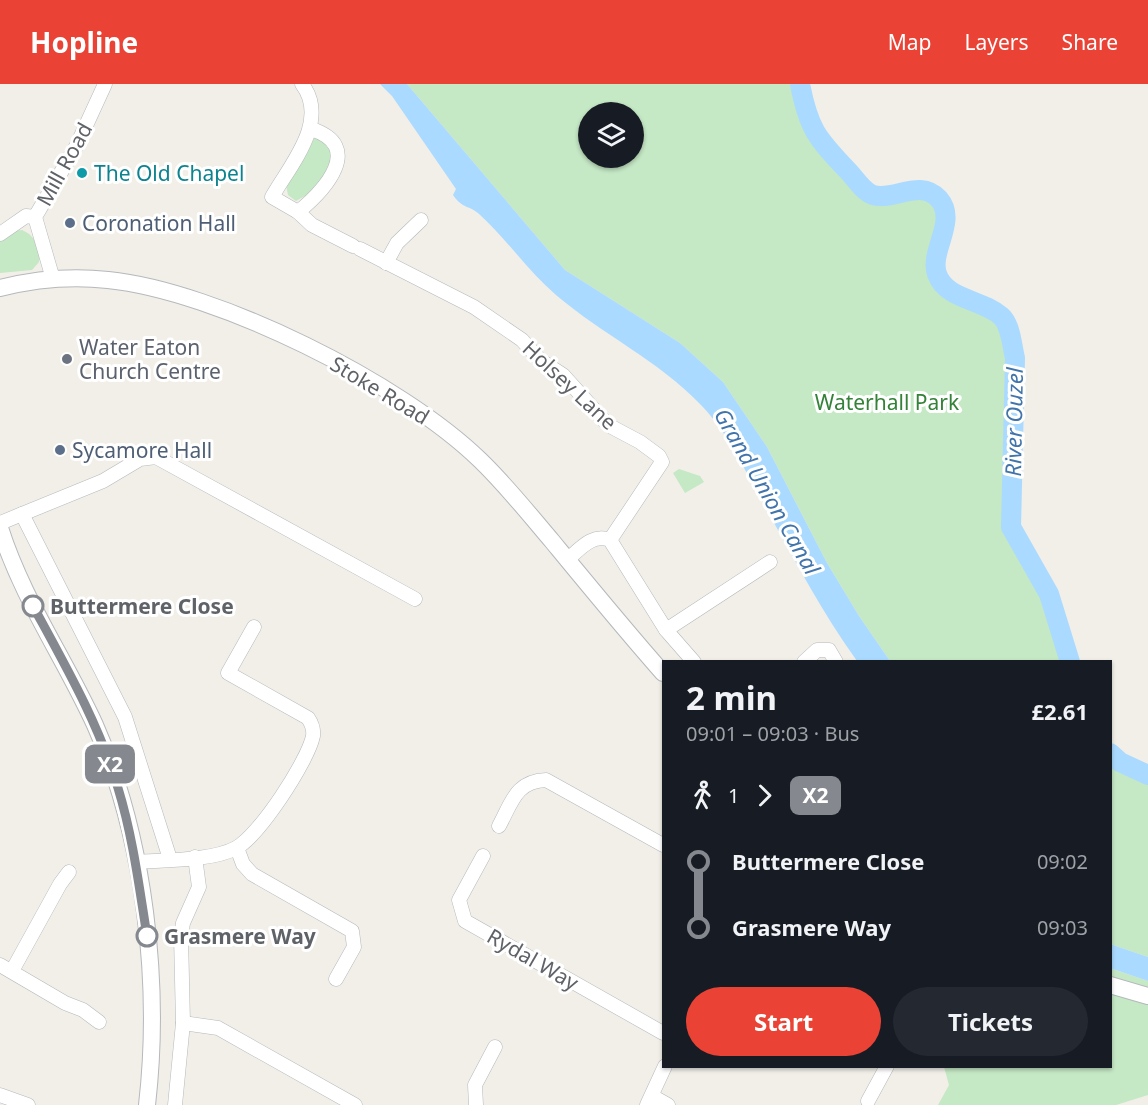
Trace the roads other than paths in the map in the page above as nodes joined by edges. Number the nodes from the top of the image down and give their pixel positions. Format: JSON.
{"nodes":[{"id":1,"x":105,"y":84,"type":"edge"},
{"id":2,"x":302,"y":84,"type":"edge"},
{"id":3,"x":311,"y":129,"type":"junction"},
{"id":4,"x":298,"y":212,"type":"junction"},
{"id":5,"x":35,"y":217,"type":"junction"},
{"id":6,"x":422,"y":220,"type":"dead end"},
{"id":7,"x":0,"y":234,"type":"edge"},
{"id":8,"x":386,"y":262,"type":"junction"},
{"id":9,"x":53,"y":279,"type":"junction"},
{"id":10,"x":0,"y":288,"type":"edge"},
{"id":11,"x":22,"y":514,"type":"junction"},
{"id":12,"x":0,"y":523,"type":"edge"},
{"id":13,"x":0,"y":528,"type":"edge"},
{"id":14,"x":610,"y":540,"type":"junction"},
{"id":15,"x":567,"y":560,"type":"junction"},
{"id":16,"x":770,"y":562,"type":"dead end"},
{"id":17,"x":415,"y":598,"type":"dead end"},
{"id":18,"x":254,"y":627,"type":"dead end"},
{"id":19,"x":666,"y":630,"type":"junction"},
{"id":20,"x":692,"y":660,"type":"edge"},
{"id":21,"x":806,"y":660,"type":"edge"},
{"id":22,"x":835,"y":660,"type":"edge"},
{"id":23,"x":662,"y":672,"type":"edge"},
{"id":24,"x":499,"y":826,"type":"dead end"},
{"id":25,"x":662,"y":844,"type":"edge"},
{"id":26,"x":237,"y":848,"type":"junction"},
{"id":27,"x":483,"y":856,"type":"dead end"},
{"id":28,"x":195,"y":857,"type":"junction"},
{"id":29,"x":170,"y":859,"type":"junction"},
{"id":30,"x":136,"y":862,"type":"junction"},
{"id":31,"x":69,"y":872,"type":"dead end"},
{"id":32,"x":6,"y":968,"type":"edge"},
{"id":33,"x":336,"y":979,"type":"dead end"},
{"id":34,"x":1112,"y":986,"type":"edge"},
{"id":35,"x":1148,"y":996,"type":"edge"},
{"id":36,"x":99,"y":1022,"type":"dead end"},
{"id":37,"x":183,"y":1023,"type":"junction"},
{"id":38,"x":662,"y":1032,"type":"edge"},
{"id":39,"x":495,"y":1047,"type":"dead end"},
{"id":40,"x":664,"y":1068,"type":"edge"},
{"id":41,"x":886,"y":1068,"type":"edge"},
{"id":42,"x":0,"y":1095,"type":"edge"},
{"id":43,"x":650,"y":1100,"type":"edge"},
{"id":44,"x":868,"y":1101,"type":"dead end"},
{"id":45,"x":28,"y":1105,"type":"edge"},
{"id":46,"x":147,"y":1105,"type":"edge"},
{"id":47,"x":175,"y":1105,"type":"edge"},
{"id":48,"x":354,"y":1105,"type":"edge"},
{"id":49,"x":476,"y":1105,"type":"edge"},
{"id":50,"x":668,"y":1105,"type":"edge"}],
"edges":[{"from":1,"to":5,"type":"street","name":"Mill Road"},
{"from":2,"to":3,"type":"street"},
{"from":3,"to":4,"type":"street"},
{"from":3,"to":4,"type":"street"},
{"from":4,"to":8,"type":"street","name":"Holsey Lane"},
{"from":5,"to":7,"type":"street"},
{"from":5,"to":9,"type":"street","name":"Mill Road"},
{"from":6,"to":8,"type":"street"},
{"from":8,"to":14,"type":"street","name":"Holsey Lane"},
{"from":9,"to":10,"type":"street","name":"Stoke Road"},
{"from":9,"to":15,"type":"street","name":"Stoke Road"},
{"from":11,"to":12,"type":"street"},
{"from":11,"to":17,"type":"street"},
{"from":11,"to":29,"type":"street"},
{"from":13,"to":30,"type":"street"},
{"from":14,"to":15,"type":"street"},
{"from":14,"to":19,"type":"street"},
{"from":15,"to":23,"type":"street","name":"Stoke Road"},
{"from":16,"to":19,"type":"street"},
{"from":18,"to":26,"type":"street"},
{"from":19,"to":20,"type":"street"},
{"from":21,"to":22,"type":"street"},
{"from":24,"to":25,"type":"street"},
{"from":26,"to":28,"type":"street"},
{"from":26,"to":33,"type":"street"},
{"from":27,"to":38,"type":"street","name":"Rydal Way"},
{"from":28,"to":29,"type":"street"},
{"from":28,"to":37,"type":"street"},
{"from":29,"to":30,"type":"street"},
{"from":30,"to":46,"type":"street"},
{"from":31,"to":32,"type":"street"},
{"from":32,"to":36,"type":"street"},
{"from":34,"to":35,"type":"street"},
{"from":37,"to":47,"type":"street"},
{"from":37,"to":48,"type":"street"},
{"from":39,"to":49,"type":"street"},
{"from":40,"to":43,"type":"street"},
{"from":41,"to":44,"type":"street"},
{"from":42,"to":45,"type":"street"},
{"from":43,"to":50,"type":"street"}]}
